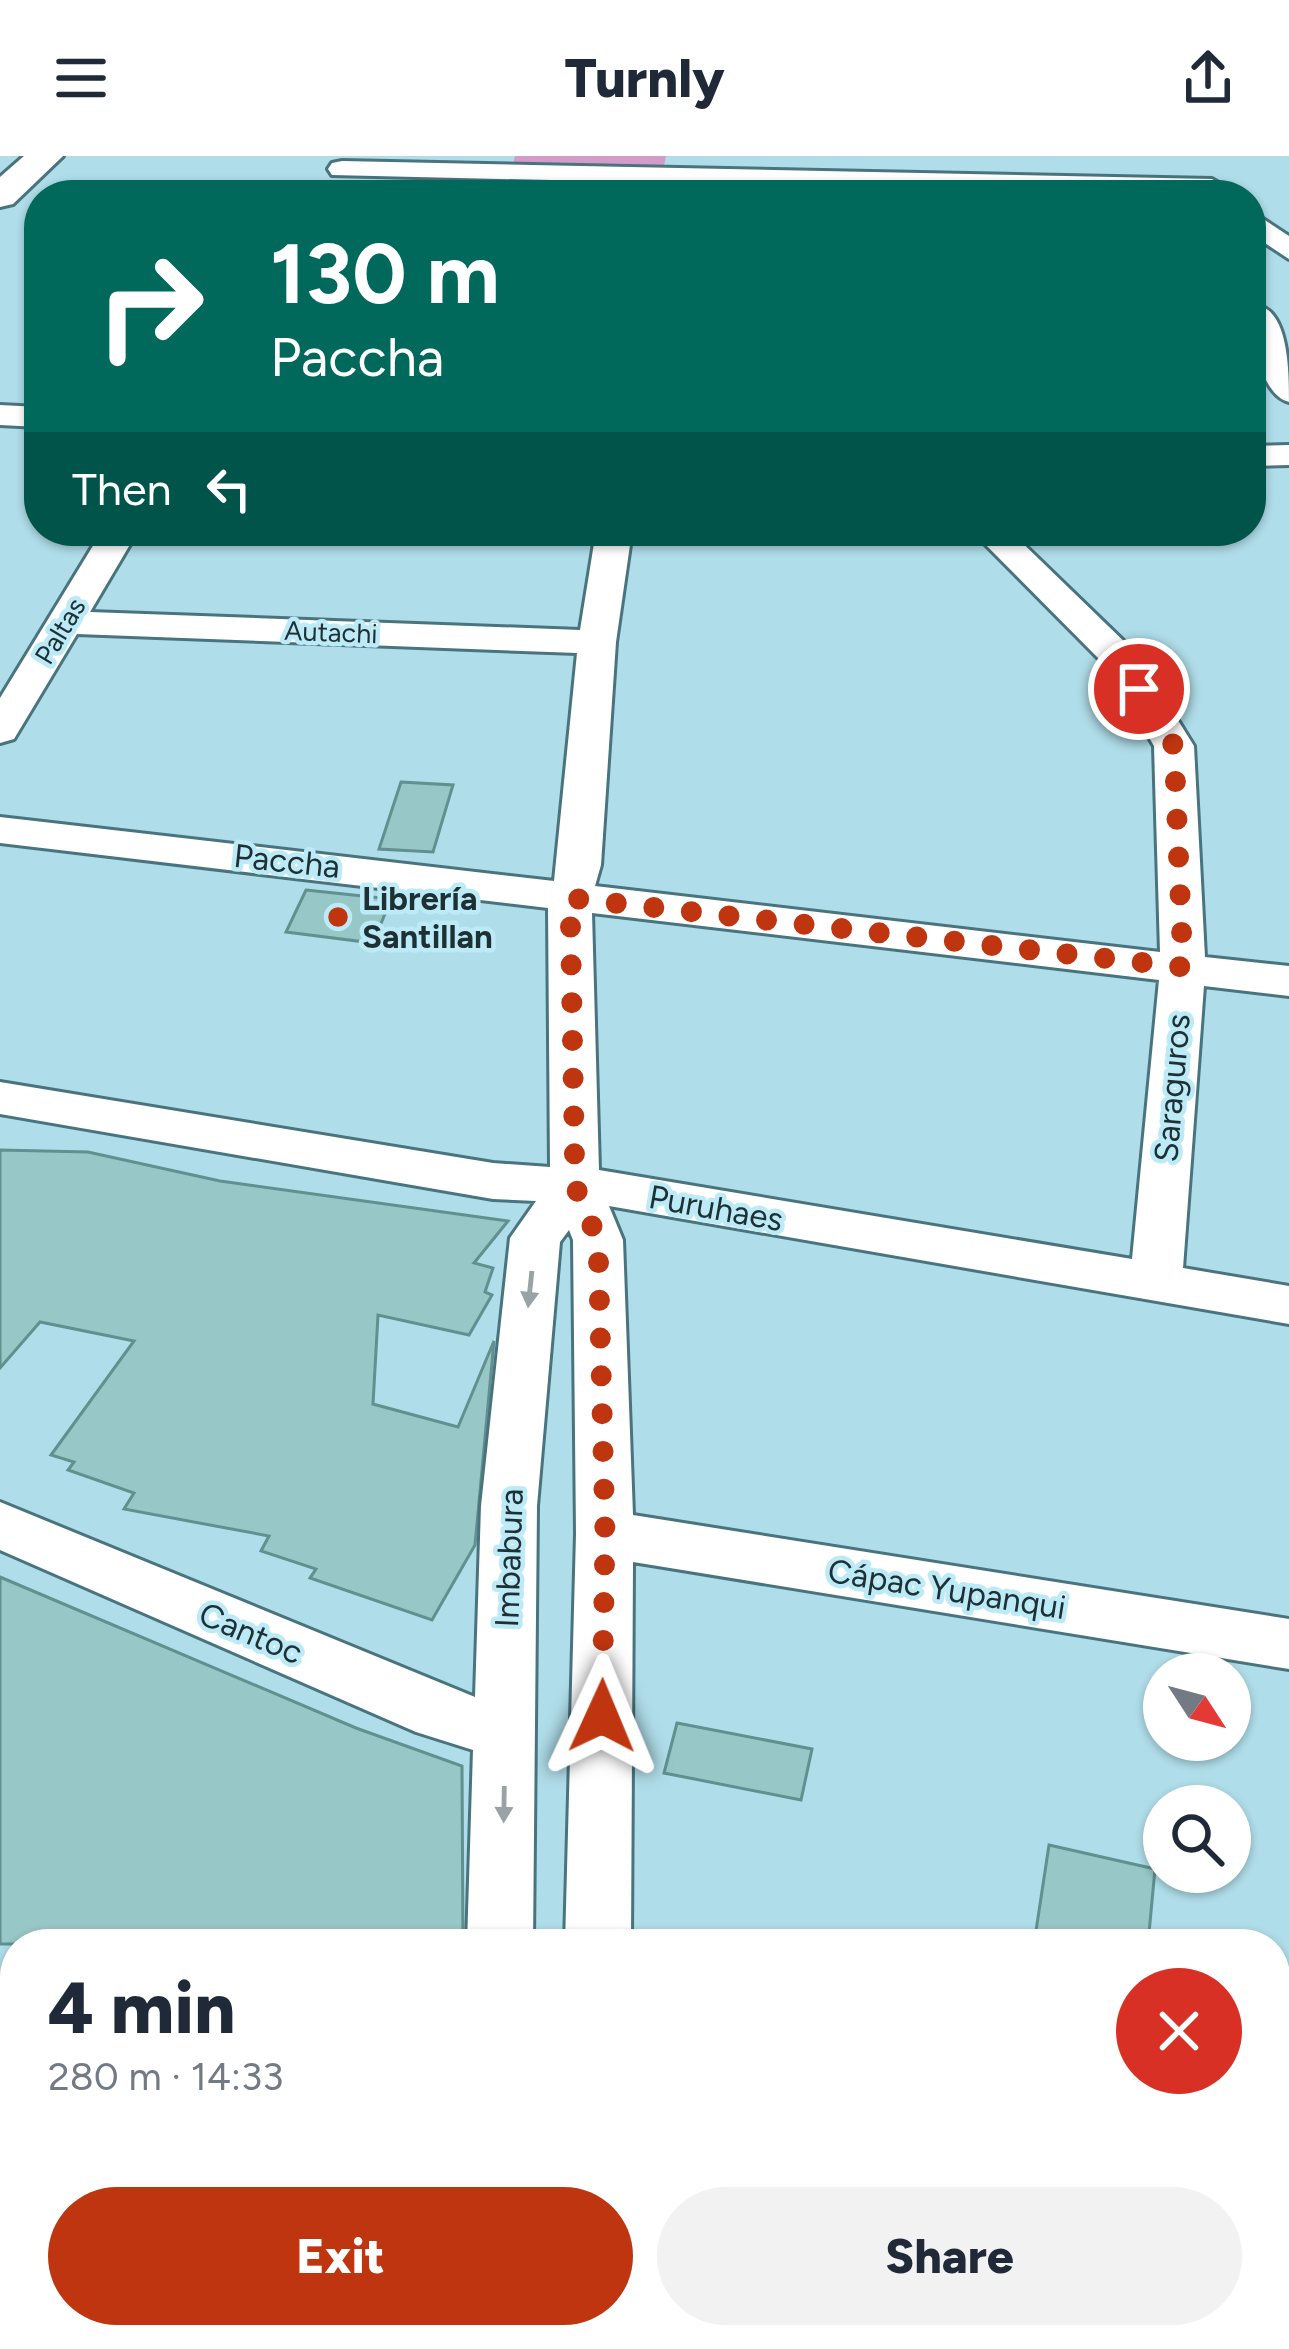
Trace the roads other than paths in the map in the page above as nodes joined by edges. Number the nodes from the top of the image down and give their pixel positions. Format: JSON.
{"nodes":[{"id":1,"x":45,"y":156,"type":"edge"},
{"id":2,"x":1184,"y":156,"type":"edge"},
{"id":3,"x":346,"y":163,"type":"edge"},
{"id":4,"x":680,"y":176,"type":"edge"},
{"id":5,"x":946,"y":178,"type":"edge"},
{"id":6,"x":988,"y":180,"type":"edge"},
{"id":7,"x":1206,"y":180,"type":"edge"},
{"id":8,"x":0,"y":196,"type":"edge"},
{"id":9,"x":1267,"y":315,"type":"edge"},
{"id":10,"x":1289,"y":392,"type":"edge"},
{"id":11,"x":111,"y":546,"type":"edge"},
{"id":12,"x":612,"y":546,"type":"edge"},
{"id":13,"x":1005,"y":546,"type":"edge"},
{"id":14,"x":66,"y":622,"type":"junction"},
{"id":15,"x":597,"y":642,"type":"junction"},
{"id":16,"x":0,"y":731,"type":"edge"},
{"id":17,"x":0,"y":830,"type":"edge"},
{"id":18,"x":570,"y":898,"type":"junction"},
{"id":19,"x":1183,"y":967,"type":"junction"},
{"id":20,"x":1289,"y":981,"type":"edge"},
{"id":21,"x":0,"y":1098,"type":"edge"},
{"id":22,"x":575,"y":1186,"type":"junction"},
{"id":23,"x":1156,"y":1283,"type":"junction"},
{"id":24,"x":1289,"y":1304,"type":"edge"},
{"id":25,"x":0,"y":1526,"type":"edge"},
{"id":26,"x":605,"y":1534,"type":"junction"},
{"id":27,"x":1289,"y":1644,"type":"edge"},
{"id":28,"x":506,"y":1733,"type":"junction"},
{"id":29,"x":500,"y":1929,"type":"edge"},
{"id":30,"x":598,"y":1929,"type":"edge"}],
"edges":[{"from":1,"to":8,"type":"main road"},
{"from":2,"to":7,"type":"street"},
{"from":3,"to":4,"type":"street"},
{"from":4,"to":5,"type":"street"},
{"from":5,"to":6,"type":"street"},
{"from":9,"to":10,"type":"street"},
{"from":11,"to":14,"type":"street","name":"Paltas"},
{"from":12,"to":15,"type":"street"},
{"from":13,"to":19,"type":"street","name":"Saraguros"},
{"from":14,"to":15,"type":"street","name":"Autachi"},
{"from":14,"to":16,"type":"street","name":"Paltas"},
{"from":15,"to":18,"type":"street"},
{"from":17,"to":18,"type":"street","name":"Paccha"},
{"from":18,"to":19,"type":"street","name":"Paccha"},
{"from":18,"to":22,"type":"street"},
{"from":19,"to":20,"type":"street","name":"Paccha"},
{"from":19,"to":23,"type":"street","name":"Saraguros"},
{"from":21,"to":22,"type":"street","name":"Puruhaes"},
{"from":22,"to":23,"type":"street","name":"Puruhaes"},
{"from":22,"to":26,"type":"street"},
{"from":22,"to":28,"type":"street","name":"Imbabura","one_way":true},
{"from":23,"to":24,"type":"street","name":"Puruhaes"},
{"from":25,"to":28,"type":"street","name":"Cantoc"},
{"from":26,"to":27,"type":"street","name":"Cápac Yupanqui"},
{"from":26,"to":30,"type":"street"},
{"from":28,"to":29,"type":"street","name":"Imbabura","one_way":true}]}
